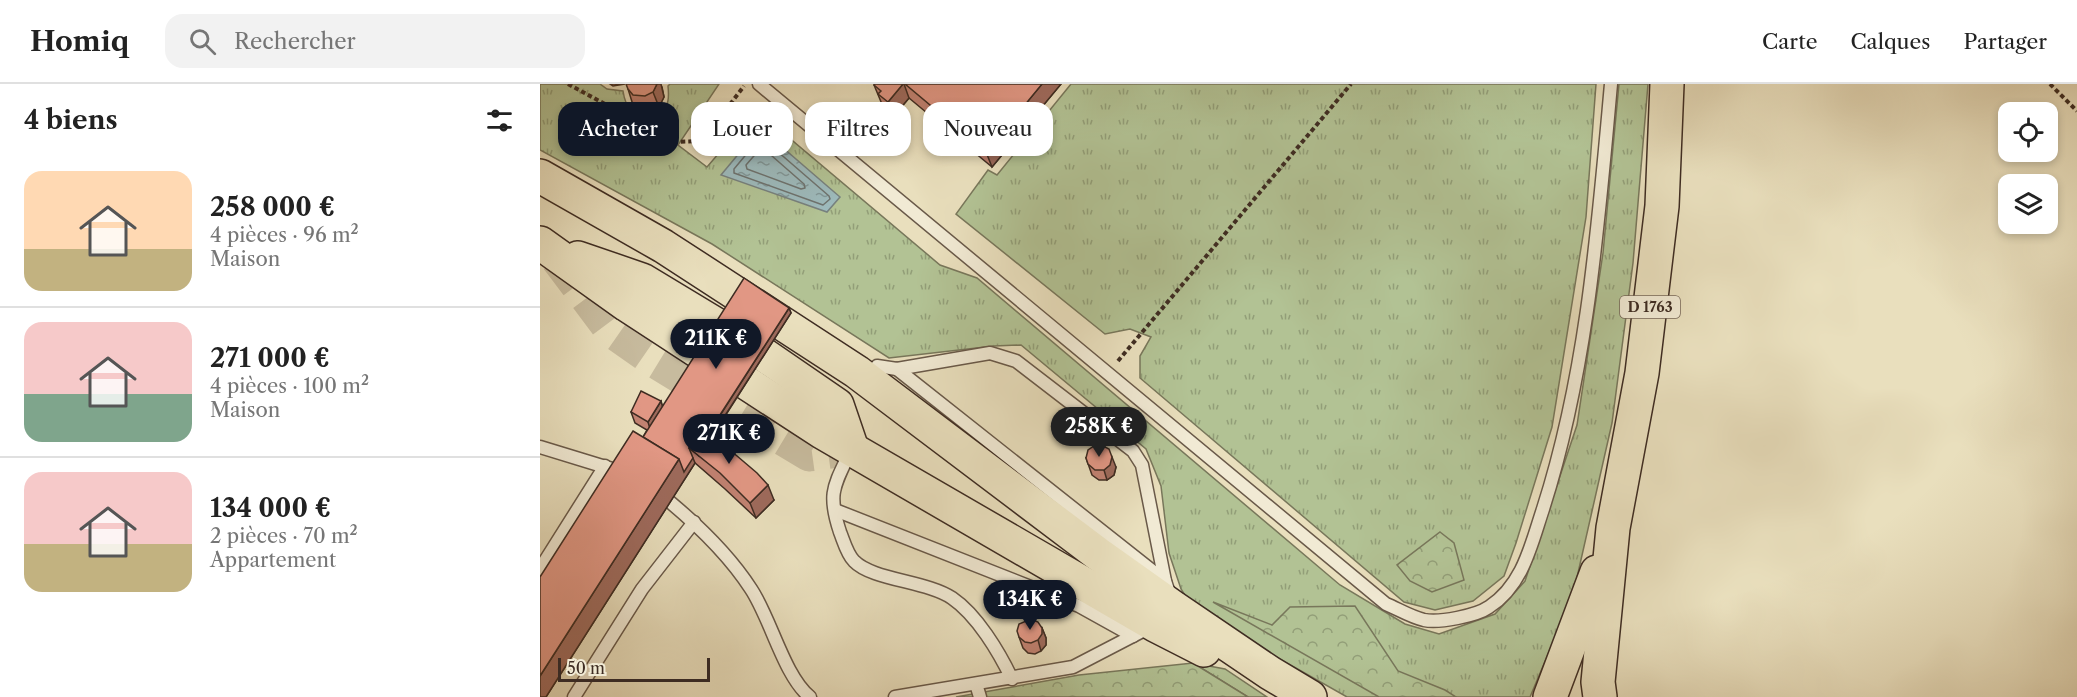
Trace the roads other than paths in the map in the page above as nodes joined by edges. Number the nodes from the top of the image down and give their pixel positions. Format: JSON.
{"nodes":[{"id":1,"x":759,"y":84,"type":"edge"},
{"id":2,"x":1611,"y":84,"type":"edge"},
{"id":3,"x":1667,"y":84,"type":"edge"},
{"id":4,"x":540,"y":176,"type":"edge"},
{"id":5,"x":544,"y":245,"type":"edge"},
{"id":6,"x":886,"y":376,"type":"junction"},
{"id":7,"x":540,"y":447,"type":"edge"},
{"id":8,"x":852,"y":449,"type":"junction"},
{"id":9,"x":605,"y":466,"type":"junction"},
{"id":10,"x":624,"y":474,"type":"edge"},
{"id":11,"x":670,"y":502,"type":"dead end"},
{"id":12,"x":835,"y":510,"type":"junction"},
{"id":13,"x":694,"y":522,"type":"junction"},
{"id":14,"x":1613,"y":528,"type":"junction"},
{"id":15,"x":540,"y":569,"type":"edge"},
{"id":16,"x":1157,"y":613,"type":"junction"},
{"id":17,"x":1012,"y":679,"type":"junction"},
{"id":18,"x":976,"y":684,"type":"junction"},
{"id":19,"x":574,"y":697,"type":"edge"},
{"id":20,"x":810,"y":697,"type":"edge"},
{"id":21,"x":895,"y":697,"type":"edge"},
{"id":22,"x":980,"y":697,"type":"edge"},
{"id":23,"x":1286,"y":697,"type":"edge"},
{"id":24,"x":1310,"y":697,"type":"edge"},
{"id":25,"x":1550,"y":697,"type":"edge"},
{"id":26,"x":1600,"y":697,"type":"edge"}],
"edges":[{"from":1,"to":2,"type":"lane"},
{"from":3,"to":14,"type":"main road","number":"D 1763"},
{"from":4,"to":6,"type":"main road"},
{"from":5,"to":8,"type":"main road"},
{"from":5,"to":8,"type":"main road"},
{"from":6,"to":16,"type":"main road"},
{"from":6,"to":16,"type":"lane"},
{"from":7,"to":9,"type":"lane"},
{"from":8,"to":12,"type":"lane"},
{"from":8,"to":16,"type":"main road"},
{"from":9,"to":10,"type":"lane"},
{"from":9,"to":15,"type":"lane"},
{"from":11,"to":13,"type":"lane"},
{"from":12,"to":16,"type":"lane"},
{"from":12,"to":17,"type":"lane"},
{"from":13,"to":19,"type":"lane"},
{"from":13,"to":20,"type":"lane"},
{"from":14,"to":25,"type":"main road","number":"D 1763"},
{"from":14,"to":26,"type":"main road","number":"D 1763"},
{"from":16,"to":17,"type":"lane"},
{"from":16,"to":23,"type":"main road"},
{"from":16,"to":24,"type":"main road"},
{"from":17,"to":18,"type":"lane"},
{"from":18,"to":21,"type":"lane"},
{"from":18,"to":22,"type":"lane"}]}
